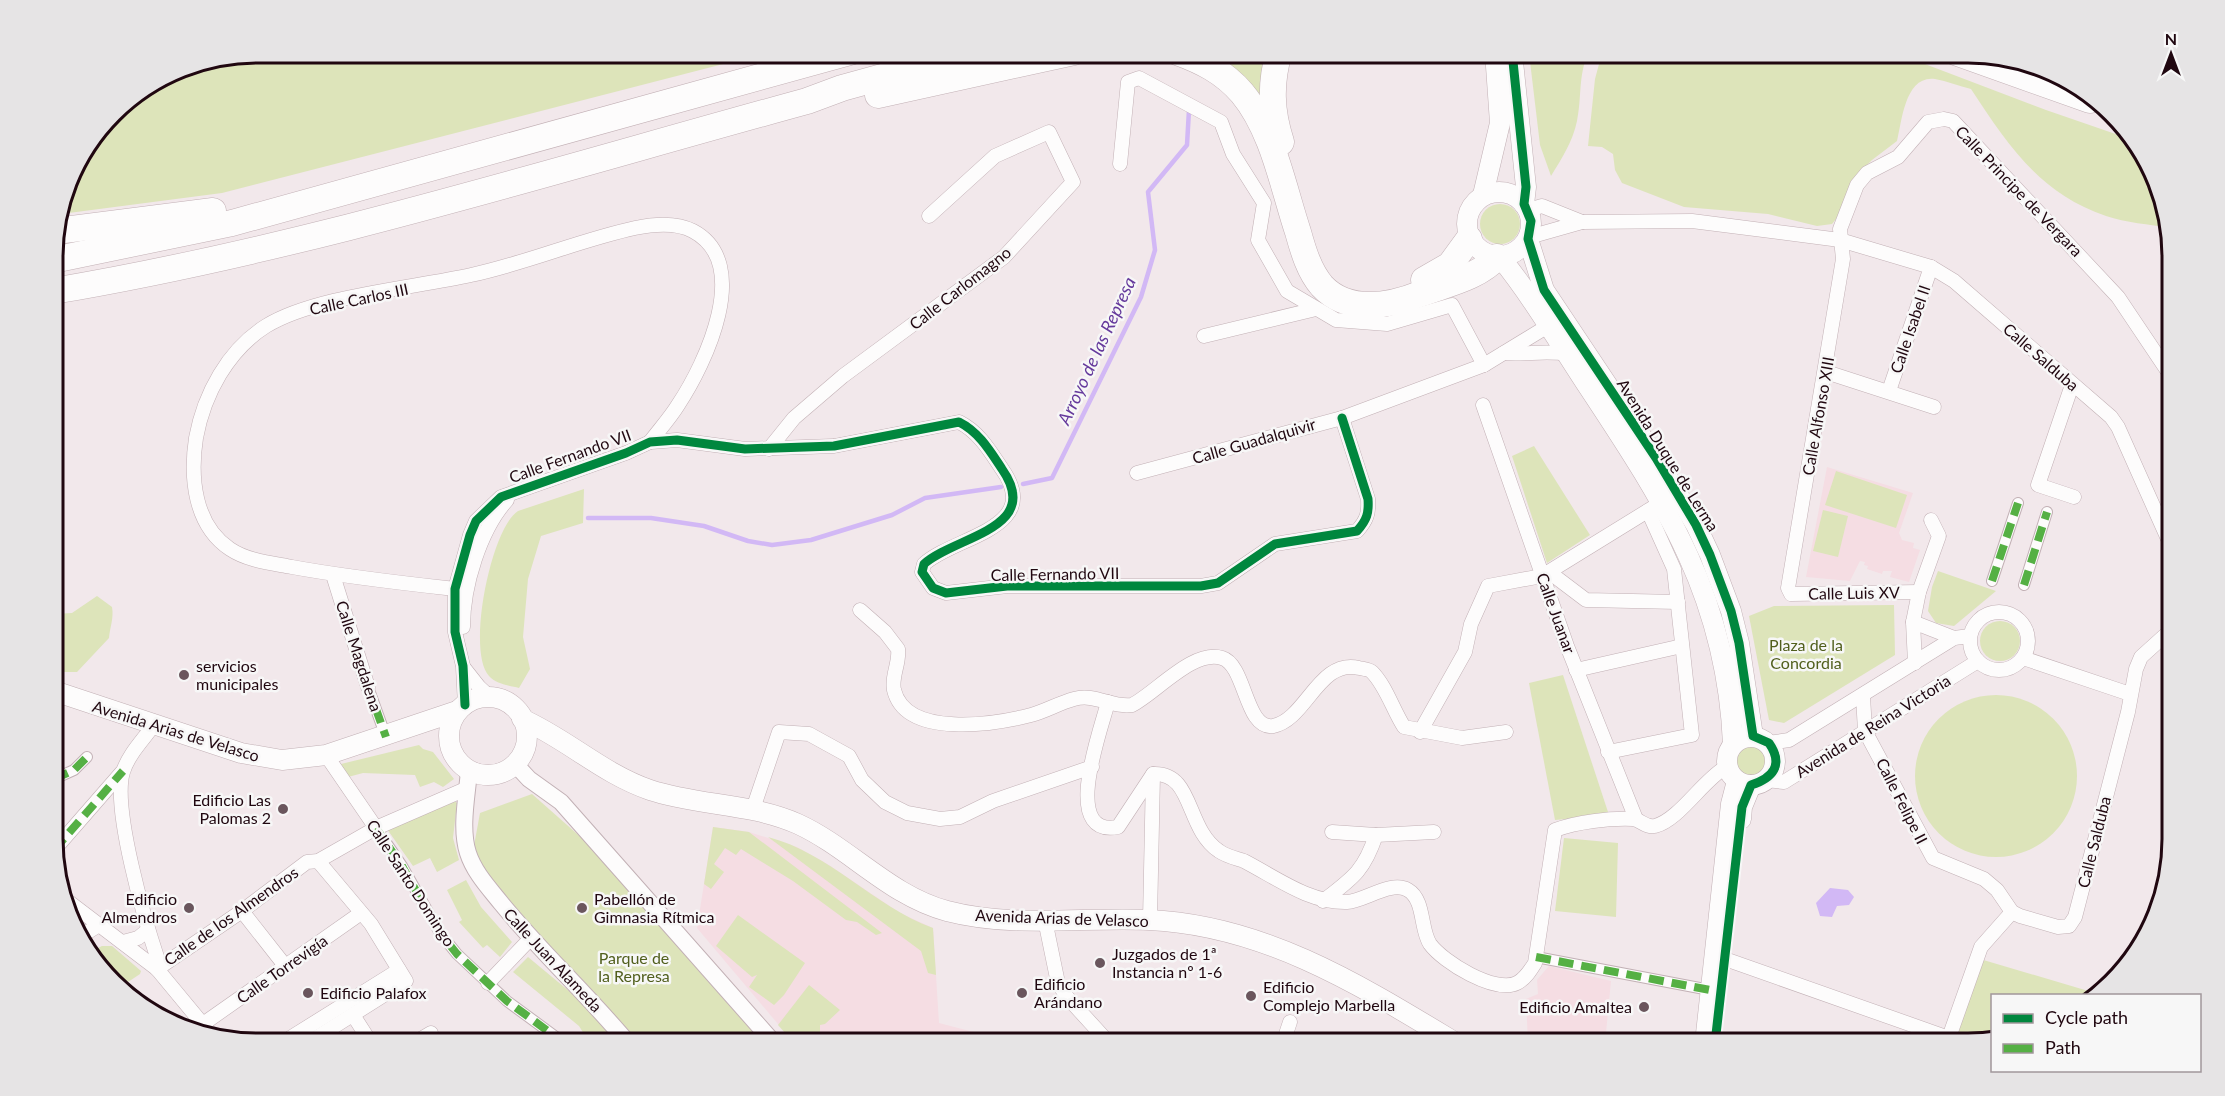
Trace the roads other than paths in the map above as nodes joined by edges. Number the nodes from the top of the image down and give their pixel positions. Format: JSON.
{"nodes":[{"id":1,"x":810,"y":63,"type":"edge"},
{"id":2,"x":933,"y":63,"type":"edge"},
{"id":3,"x":1025,"y":63,"type":"edge"},
{"id":4,"x":1205,"y":63,"type":"edge"},
{"id":5,"x":1277,"y":63,"type":"edge"},
{"id":6,"x":1496,"y":63,"type":"edge"},
{"id":7,"x":1513,"y":63,"type":"edge"},
{"id":8,"x":1991,"y":65,"type":"edge"},
{"id":9,"x":2072,"y":94,"type":"edge"},
{"id":10,"x":807,"y":102,"type":"junction"},
{"id":11,"x":1120,"y":164,"type":"dead end"},
{"id":12,"x":1483,"y":195,"type":"junction"},
{"id":13,"x":287,"y":206,"type":"junction"},
{"id":14,"x":1526,"y":207,"type":"junction"},
{"id":15,"x":929,"y":216,"type":"dead end"},
{"id":16,"x":1582,"y":222,"type":"junction"},
{"id":17,"x":65,"y":230,"type":"edge"},
{"id":18,"x":1528,"y":238,"type":"junction"},
{"id":19,"x":1469,"y":239,"type":"junction"},
{"id":20,"x":1840,"y":240,"type":"junction"},
{"id":21,"x":1498,"y":257,"type":"junction"},
{"id":22,"x":63,"y":258,"type":"edge"},
{"id":23,"x":1931,"y":267,"type":"junction"},
{"id":24,"x":63,"y":289,"type":"edge"},
{"id":25,"x":1316,"y":309,"type":"junction"},
{"id":26,"x":1548,"y":326,"type":"junction"},
{"id":27,"x":1204,"y":336,"type":"dead end"},
{"id":28,"x":1504,"y":353,"type":"junction"},
{"id":29,"x":1567,"y":354,"type":"junction"},
{"id":30,"x":2162,"y":363,"type":"edge"},
{"id":31,"x":1484,"y":365,"type":"junction"},
{"id":32,"x":1826,"y":372,"type":"junction"},
{"id":33,"x":2072,"y":385,"type":"junction"},
{"id":34,"x":1889,"y":391,"type":"junction"},
{"id":35,"x":1483,"y":405,"type":"dead end"},
{"id":36,"x":1934,"y":406,"type":"dead end"},
{"id":37,"x":1342,"y":418,"type":"junction"},
{"id":38,"x":650,"y":442,"type":"junction"},
{"id":39,"x":770,"y":449,"type":"junction"},
{"id":40,"x":1137,"y":473,"type":"dead end"},
{"id":41,"x":2074,"y":497,"type":"dead end"},
{"id":42,"x":2018,"y":503,"type":"dead end"},
{"id":43,"x":1655,"y":507,"type":"junction"},
{"id":44,"x":2047,"y":512,"type":"dead end"},
{"id":45,"x":1931,"y":520,"type":"dead end"},
{"id":46,"x":2162,"y":526,"type":"edge"},
{"id":47,"x":478,"y":533,"type":"junction"},
{"id":48,"x":476,"y":558,"type":"junction"},
{"id":49,"x":1546,"y":574,"type":"junction"},
{"id":50,"x":333,"y":575,"type":"junction"},
{"id":51,"x":1992,"y":581,"type":"dead end"},
{"id":52,"x":2024,"y":585,"type":"dead end"},
{"id":53,"x":455,"y":589,"type":"junction"},
{"id":54,"x":1789,"y":592,"type":"joint"},
{"id":55,"x":1919,"y":592,"type":"junction"},
{"id":56,"x":1678,"y":602,"type":"junction"},
{"id":57,"x":464,"y":608,"type":"junction"},
{"id":58,"x":861,"y":610,"type":"dead end"},
{"id":59,"x":1913,"y":622,"type":"junction"},
{"id":60,"x":1971,"y":636,"type":"junction"},
{"id":61,"x":2162,"y":638,"type":"edge"},
{"id":62,"x":1954,"y":639,"type":"junction"},
{"id":63,"x":1682,"y":646,"type":"junction"},
{"id":64,"x":460,"y":647,"type":"junction"},
{"id":65,"x":2023,"y":658,"type":"junction"},
{"id":66,"x":1978,"y":661,"type":"junction"},
{"id":67,"x":1915,"y":663,"type":"junction"},
{"id":68,"x":463,"y":666,"type":"junction"},
{"id":69,"x":1576,"y":670,"type":"junction"},
{"id":70,"x":368,"y":687,"type":"joint"},
{"id":71,"x":63,"y":694,"type":"edge"},
{"id":72,"x":2130,"y":694,"type":"junction"},
{"id":73,"x":1863,"y":696,"type":"junction"},
{"id":74,"x":491,"y":698,"type":"junction"},
{"id":75,"x":1108,"y":702,"type":"junction"},
{"id":76,"x":461,"y":708,"type":"junction"},
{"id":77,"x":522,"y":719,"type":"junction"},
{"id":78,"x":153,"y":726,"type":"junction"},
{"id":79,"x":1865,"y":731,"type":"junction"},
{"id":80,"x":1420,"y":732,"type":"junction"},
{"id":81,"x":1506,"y":732,"type":"dead end"},
{"id":82,"x":395,"y":734,"type":"junction"},
{"id":83,"x":1761,"y":740,"type":"junction"},
{"id":84,"x":1732,"y":744,"type":"junction"},
{"id":85,"x":451,"y":749,"type":"junction"},
{"id":86,"x":572,"y":749,"type":"junction"},
{"id":87,"x":1608,"y":752,"type":"junction"},
{"id":88,"x":326,"y":755,"type":"junction"},
{"id":89,"x":87,"y":757,"type":"dead end"},
{"id":90,"x":520,"y":758,"type":"junction"},
{"id":91,"x":1092,"y":767,"type":"junction"},
{"id":92,"x":123,"y":771,"type":"junction"},
{"id":93,"x":1153,"y":774,"type":"junction"},
{"id":94,"x":63,"y":775,"type":"edge"},
{"id":95,"x":1745,"y":778,"type":"junction"},
{"id":96,"x":468,"y":779,"type":"junction"},
{"id":97,"x":753,"y":809,"type":"junction"},
{"id":98,"x":1636,"y":819,"type":"junction"},
{"id":99,"x":376,"y":828,"type":"junction"},
{"id":100,"x":1332,"y":832,"type":"dead end"},
{"id":101,"x":1434,"y":832,"type":"dead end"},
{"id":102,"x":1376,"y":835,"type":"junction"},
{"id":103,"x":63,"y":840,"type":"edge"},
{"id":104,"x":318,"y":861,"type":"junction"},
{"id":105,"x":1323,"y":901,"type":"junction"},
{"id":106,"x":76,"y":907,"type":"edge"},
{"id":107,"x":242,"y":911,"type":"junction"},
{"id":108,"x":2012,"y":912,"type":"junction"},
{"id":109,"x":361,"y":913,"type":"junction"},
{"id":110,"x":1045,"y":920,"type":"junction"},
{"id":111,"x":1150,"y":920,"type":"junction"},
{"id":112,"x":95,"y":922,"type":"junction"},
{"id":113,"x":83,"y":925,"type":"edge"},
{"id":114,"x":148,"y":930,"type":"junction"},
{"id":115,"x":87,"y":931,"type":"edge"},
{"id":116,"x":530,"y":939,"type":"junction"},
{"id":117,"x":123,"y":942,"type":"junction"},
{"id":118,"x":1536,"y":957,"type":"junction"},
{"id":119,"x":1725,"y":959,"type":"junction"},
{"id":120,"x":286,"y":967,"type":"junction"},
{"id":121,"x":157,"y":969,"type":"junction"},
{"id":122,"x":402,"y":976,"type":"junction"},
{"id":123,"x":488,"y":983,"type":"junction"},
{"id":124,"x":1710,"y":990,"type":"junction"},
{"id":125,"x":353,"y":1015,"type":"junction"},
{"id":126,"x":1290,"y":1022,"type":"dead end"},
{"id":127,"x":204,"y":1025,"type":"edge"},
{"id":128,"x":208,"y":1026,"type":"edge"},
{"id":129,"x":301,"y":1033,"type":"edge"},
{"id":130,"x":325,"y":1033,"type":"edge"},
{"id":131,"x":365,"y":1033,"type":"edge"},
{"id":132,"x":550,"y":1033,"type":"edge"},
{"id":133,"x":619,"y":1033,"type":"edge"},
{"id":134,"x":765,"y":1033,"type":"edge"},
{"id":135,"x":1101,"y":1033,"type":"edge"},
{"id":136,"x":1286,"y":1033,"type":"edge"},
{"id":137,"x":1439,"y":1033,"type":"edge"},
{"id":138,"x":1706,"y":1033,"type":"edge"},
{"id":139,"x":1716,"y":1033,"type":"edge"},
{"id":140,"x":1929,"y":1033,"type":"edge"},
{"id":141,"x":1950,"y":1033,"type":"edge"}],
"edges":[{"from":1,"to":13,"type":"highway"},
{"from":2,"to":10,"type":"highway"},
{"from":3,"to":10,"type":"highway"},
{"from":4,"to":21,"type":"highway"},
{"from":5,"to":19,"type":"highway"},
{"from":6,"to":12,"type":"main road"},
{"from":7,"to":14,"type":"main road"},
{"from":8,"to":9,"type":"highway"},
{"from":10,"to":24,"type":"highway"},
{"from":11,"to":25,"type":"street"},
{"from":12,"to":14,"type":"main road"},
{"from":12,"to":19,"type":"main road"},
{"from":13,"to":17,"type":"highway"},
{"from":13,"to":22,"type":"highway"},
{"from":14,"to":16,"type":"street"},
{"from":14,"to":18,"type":"main road"},
{"from":15,"to":39,"type":"street","name":"Calle Carlomagno"},
{"from":16,"to":18,"type":"street"},
{"from":16,"to":20,"type":"street","name":"Calle Salduba"},
{"from":18,"to":21,"type":"main road"},
{"from":18,"to":83,"type":"main road","name":"Avenida Duque de Lerma"},
{"from":19,"to":21,"type":"main road"},
{"from":20,"to":23,"type":"street","name":"Calle Salduba"},
{"from":20,"to":30,"type":"street","name":"Calle Principe de Vergara"},
{"from":20,"to":32,"type":"street","name":"Calle Alfonso XIII"},
{"from":21,"to":26,"type":"main road","name":"Avenida Duque de Lerma"},
{"from":23,"to":33,"type":"street","name":"Calle Salduba"},
{"from":23,"to":34,"type":"street","name":"Calle Isabel II"},
{"from":25,"to":27,"type":"street"},
{"from":25,"to":31,"type":"street"},
{"from":26,"to":28,"type":"street","name":"Calle Guadalquivir"},
{"from":26,"to":29,"type":"main road","name":"Avenida Duque de Lerma"},
{"from":28,"to":29,"type":"street"},
{"from":28,"to":31,"type":"street","name":"Calle Guadalquivir"},
{"from":29,"to":43,"type":"main road","name":"Avenida Duque de Lerma"},
{"from":31,"to":37,"type":"street","name":"Calle Guadalquivir"},
{"from":32,"to":34,"type":"street"},
{"from":32,"to":54,"type":"street","name":"Calle Alfonso XIII"},
{"from":33,"to":41,"type":"street"},
{"from":33,"to":46,"type":"street","name":"Calle Salduba"},
{"from":34,"to":36,"type":"street"},
{"from":35,"to":49,"type":"street","name":"Calle Juanar"},
{"from":37,"to":39,"type":"street","name":"Calle Fernando VII"},
{"from":37,"to":40,"type":"street","name":"Calle Guadalquivir"},
{"from":38,"to":39,"type":"street","name":"Calle Fernando VII"},
{"from":38,"to":47,"type":"street","name":"Calle Fernando VII"},
{"from":38,"to":50,"type":"street","name":"Calle Carlos III"},
{"from":42,"to":51,"type":"street"},
{"from":43,"to":49,"type":"street"},
{"from":43,"to":56,"type":"street"},
{"from":43,"to":84,"type":"main road","name":"Avenida Duque de Lerma"},
{"from":44,"to":52,"type":"street"},
{"from":45,"to":55,"type":"street"},
{"from":47,"to":48,"type":"street","name":"Calle Fernando VII"},
{"from":47,"to":53,"type":"street","name":"Calle Fernando VII"},
{"from":48,"to":53,"type":"street","name":"Calle Fernando VII"},
{"from":48,"to":57,"type":"street","name":"Calle Fernando VII"},
{"from":49,"to":56,"type":"street"},
{"from":49,"to":69,"type":"street","name":"Calle Juanar"},
{"from":49,"to":80,"type":"street"},
{"from":50,"to":53,"type":"street","name":"Calle Carlos III"},
{"from":50,"to":70,"type":"street","name":"Calle Magdalena"},
{"from":53,"to":57,"type":"street"},
{"from":53,"to":64,"type":"street","name":"Calle Fernando VII"},
{"from":54,"to":55,"type":"street","name":"Calle Luis XV"},
{"from":55,"to":59,"type":"street"},
{"from":56,"to":63,"type":"street"},
{"from":57,"to":64,"type":"street","name":"Calle Fernando VII"},
{"from":58,"to":75,"type":"street"},
{"from":59,"to":62,"type":"street"},
{"from":59,"to":67,"type":"street"},
{"from":60,"to":62,"type":"street","name":"Avenida de Reina Victoria"},
{"from":60,"to":65,"type":"street"},
{"from":60,"to":66,"type":"street"},
{"from":61,"to":72,"type":"street","name":"Calle Salduba"},
{"from":62,"to":67,"type":"street","name":"Avenida de Reina Victoria"},
{"from":63,"to":69,"type":"street"},
{"from":63,"to":87,"type":"street"},
{"from":64,"to":68,"type":"street","name":"Calle Fernando VII"},
{"from":65,"to":66,"type":"street"},
{"from":65,"to":72,"type":"street"},
{"from":66,"to":79,"type":"street","name":"Avenida de Reina Victoria"},
{"from":67,"to":73,"type":"street","name":"Avenida de Reina Victoria"},
{"from":68,"to":74,"type":"street","name":"Calle Fernando VII"},
{"from":68,"to":76,"type":"street","name":"Calle Fernando VII"},
{"from":69,"to":87,"type":"street","name":"Calle Juanar"},
{"from":70,"to":82,"type":"street","name":"Calle Magdalena"},
{"from":71,"to":78,"type":"main road","name":"Avenida Arias de Velasco"},
{"from":72,"to":108,"type":"street","name":"Calle Salduba"},
{"from":73,"to":79,"type":"street","name":"Calle Felipe II"},
{"from":73,"to":83,"type":"street","name":"Avenida de Reina Victoria"},
{"from":74,"to":76,"type":"main road"},
{"from":74,"to":77,"type":"main road"},
{"from":75,"to":80,"type":"street"},
{"from":75,"to":91,"type":"street"},
{"from":76,"to":82,"type":"main road","name":"Avenida Arias de Velasco"},
{"from":76,"to":85,"type":"main road"},
{"from":77,"to":86,"type":"main road","name":"Avenida Arias de Velasco"},
{"from":77,"to":90,"type":"main road"},
{"from":78,"to":88,"type":"main road","name":"Avenida Arias de Velasco"},
{"from":78,"to":92,"type":"street"},
{"from":79,"to":95,"type":"street","name":"Avenida de Reina Victoria"},
{"from":79,"to":108,"type":"street","name":"Calle Felipe II"},
{"from":80,"to":81,"type":"street"},
{"from":82,"to":85,"type":"main road","name":"Avenida Arias de Velasco"},
{"from":82,"to":88,"type":"main road","name":"Avenida Arias de Velasco"},
{"from":83,"to":84,"type":"main road"},
{"from":83,"to":95,"type":"main road"},
{"from":84,"to":95,"type":"main road"},
{"from":85,"to":96,"type":"main road"},
{"from":86,"to":90,"type":"main road","name":"Avenida Arias de Velasco"},
{"from":86,"to":97,"type":"main road","name":"Avenida Arias de Velasco"},
{"from":87,"to":98,"type":"street","name":"Calle Juanar"},
{"from":88,"to":99,"type":"street","name":"Calle Santo Domingo"},
{"from":89,"to":94,"type":"street"},
{"from":90,"to":96,"type":"main road"},
{"from":90,"to":134,"type":"street"},
{"from":91,"to":93,"type":"street"},
{"from":91,"to":97,"type":"street"},
{"from":92,"to":103,"type":"street"},
{"from":92,"to":114,"type":"street"},
{"from":93,"to":105,"type":"street"},
{"from":93,"to":111,"type":"street"},
{"from":95,"to":98,"type":"street"},
{"from":95,"to":119,"type":"main road"},
{"from":95,"to":124,"type":"main road"},
{"from":96,"to":99,"type":"street","name":"Calle de los Almendros"},
{"from":96,"to":116,"type":"street","name":"Calle Juan Alameda"},
{"from":97,"to":110,"type":"main road","name":"Avenida Arias de Velasco"},
{"from":98,"to":118,"type":"street"},
{"from":99,"to":104,"type":"street","name":"Calle de los Almendros"},
{"from":99,"to":123,"type":"street","name":"Calle Santo Domingo"},
{"from":100,"to":102,"type":"street"},
{"from":101,"to":102,"type":"street"},
{"from":102,"to":105,"type":"street"},
{"from":104,"to":107,"type":"street","name":"Calle de los Almendros"},
{"from":104,"to":109,"type":"street"},
{"from":105,"to":118,"type":"street"},
{"from":106,"to":112,"type":"street"},
{"from":107,"to":120,"type":"street"},
{"from":107,"to":121,"type":"street","name":"Calle de los Almendros"},
{"from":108,"to":141,"type":"street"},
{"from":109,"to":120,"type":"street","name":"Calle Torrevigía"},
{"from":109,"to":122,"type":"street"},
{"from":110,"to":111,"type":"main road","name":"Avenida Arias de Velasco"},
{"from":110,"to":135,"type":"street"},
{"from":111,"to":137,"type":"main road","name":"Avenida Arias de Velasco"},
{"from":112,"to":113,"type":"street"},
{"from":112,"to":115,"type":"street"},
{"from":112,"to":117,"type":"street"},
{"from":114,"to":117,"type":"street"},
{"from":114,"to":121,"type":"street"},
{"from":116,"to":123,"type":"street"},
{"from":116,"to":133,"type":"street","name":"Calle Juan Alameda"},
{"from":117,"to":121,"type":"street"},
{"from":118,"to":124,"type":"street"},
{"from":119,"to":139,"type":"main road"},
{"from":119,"to":140,"type":"street"},
{"from":120,"to":128,"type":"street","name":"Calle Torrevigía"},
{"from":121,"to":127,"type":"street"},
{"from":122,"to":125,"type":"street"},
{"from":122,"to":129,"type":"street"},
{"from":123,"to":132,"type":"street","name":"Calle Santo Domingo"},
{"from":124,"to":138,"type":"main road"},
{"from":125,"to":130,"type":"street"},
{"from":125,"to":131,"type":"street"},
{"from":126,"to":136,"type":"street"}]}
